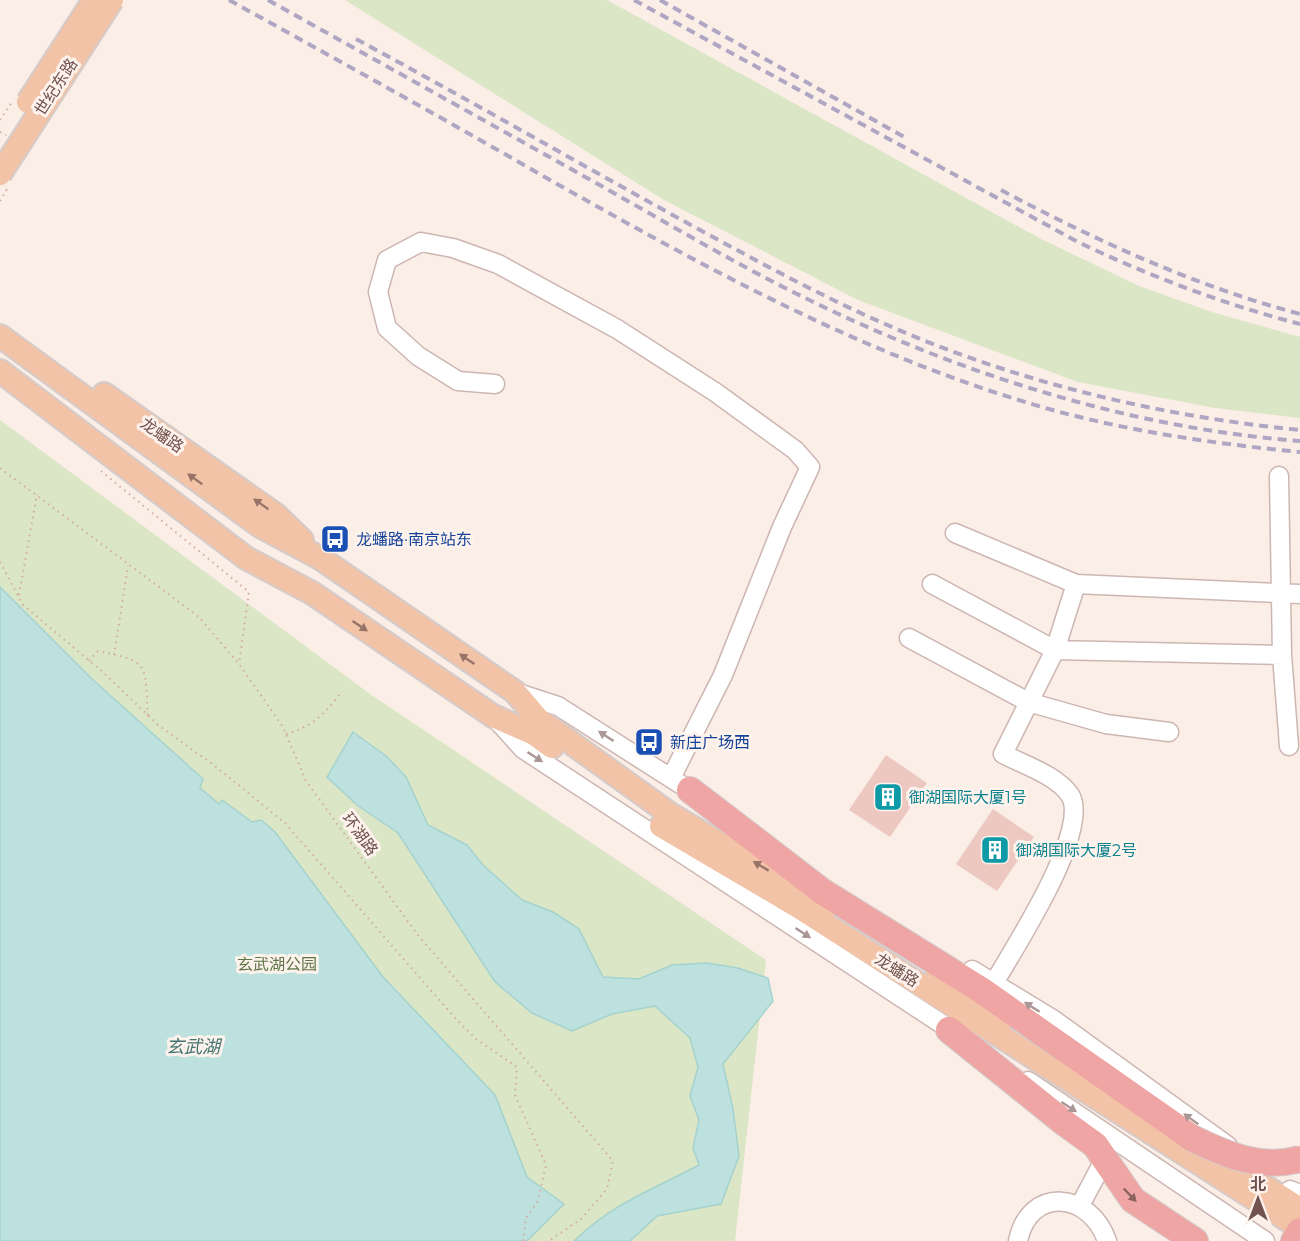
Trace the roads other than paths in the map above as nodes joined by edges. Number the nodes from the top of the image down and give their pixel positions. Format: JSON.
{"nodes":[{"id":1,"x":94,"y":0,"type":"edge"},
{"id":2,"x":112,"y":0,"type":"edge"},
{"id":3,"x":0,"y":146,"type":"edge"},
{"id":4,"x":0,"y":174,"type":"edge"},
{"id":5,"x":0,"y":317,"type":"edge"},
{"id":6,"x":0,"y":329,"type":"edge"},
{"id":7,"x":0,"y":336,"type":"edge"},
{"id":8,"x":0,"y":355,"type":"edge"},
{"id":9,"x":0,"y":371,"type":"edge"},
{"id":10,"x":52,"y":375,"type":"junction"},
{"id":11,"x":495,"y":384,"type":"dead end"},
{"id":12,"x":1279,"y":476,"type":"dead end"},
{"id":13,"x":955,"y":533,"type":"dead end"},
{"id":14,"x":256,"y":534,"type":"junction"},
{"id":15,"x":320,"y":558,"type":"junction"},
{"id":16,"x":932,"y":584,"type":"dead end"},
{"id":17,"x":1076,"y":584,"type":"junction"},
{"id":18,"x":312,"y":593,"type":"junction"},
{"id":19,"x":1281,"y":594,"type":"junction"},
{"id":20,"x":1300,"y":594,"type":"edge"},
{"id":21,"x":909,"y":638,"type":"dead end"},
{"id":22,"x":1055,"y":650,"type":"junction"},
{"id":23,"x":1282,"y":655,"type":"junction"},
{"id":24,"x":515,"y":692,"type":"junction"},
{"id":25,"x":1028,"y":702,"type":"junction"},
{"id":26,"x":493,"y":716,"type":"junction"},
{"id":27,"x":536,"y":726,"type":"junction"},
{"id":28,"x":1169,"y":732,"type":"dead end"},
{"id":29,"x":1289,"y":746,"type":"dead end"},
{"id":30,"x":680,"y":784,"type":"junction"},
{"id":31,"x":994,"y":983,"type":"junction"},
{"id":32,"x":950,"y":1030,"type":"junction"},
{"id":33,"x":1300,"y":1159,"type":"edge"},
{"id":34,"x":1101,"y":1166,"type":"dead end"},
{"id":35,"x":1083,"y":1198,"type":"dead end"},
{"id":36,"x":1297,"y":1198,"type":"edge"},
{"id":37,"x":1300,"y":1229,"type":"edge"},
{"id":38,"x":1017,"y":1241,"type":"edge"},
{"id":39,"x":1107,"y":1241,"type":"edge"},
{"id":40,"x":1195,"y":1241,"type":"edge"},
{"id":41,"x":1265,"y":1241,"type":"edge"},
{"id":42,"x":1294,"y":1241,"type":"edge"}],
"edges":[{"from":1,"to":3,"type":"main road","name":"世纪东路","bridge":true},
{"from":2,"to":4,"type":"main road","name":"世纪东路","bridge":true},
{"from":15,"to":5,"type":"main road","name":"龙蟠路","one_way":true},
{"from":6,"to":10,"type":"main road"},
{"from":7,"to":10,"type":"main road","name":"龙蟠路"},
{"from":8,"to":14,"type":"main road","name":"龙蟠路"},
{"from":9,"to":18,"type":"main road","name":"龙蟠路"},
{"from":14,"to":10,"type":"main road","name":"龙蟠路","one_way":true},
{"from":11,"to":30,"type":"street"},
{"from":12,"to":19,"type":"street"},
{"from":13,"to":17,"type":"street"},
{"from":14,"to":15,"type":"main road","name":"龙蟠路"},
{"from":14,"to":18,"type":"main road","name":"龙蟠路"},
{"from":24,"to":15,"type":"main road","name":"龙蟠路","one_way":true},
{"from":16,"to":22,"type":"street"},
{"from":17,"to":19,"type":"street"},
{"from":17,"to":22,"type":"street"},
{"from":18,"to":26,"type":"main road","name":"龙蟠路","one_way":true},
{"from":19,"to":20,"type":"street"},
{"from":19,"to":23,"type":"street"},
{"from":21,"to":25,"type":"street"},
{"from":22,"to":23,"type":"street"},
{"from":22,"to":25,"type":"street"},
{"from":23,"to":29,"type":"street"},
{"from":24,"to":27,"type":"main road","name":"龙蟠路"},
{"from":30,"to":24,"type":"street","name":"龙蟠路","one_way":true},
{"from":25,"to":28,"type":"street"},
{"from":25,"to":31,"type":"street"},
{"from":26,"to":27,"type":"main road","name":"龙蟠路"},
{"from":26,"to":32,"type":"street","name":"龙蟠路","one_way":true},
{"from":36,"to":27,"type":"main road","name":"龙蟠路","one_way":true,"bridge":true},
{"from":27,"to":37,"type":"main road","name":"龙蟠路"},
{"from":30,"to":31,"type":"street","name":"龙蟠路"},
{"from":30,"to":33,"type":"highway","bridge":true},
{"from":36,"to":31,"type":"street","name":"龙蟠路","one_way":true},
{"from":32,"to":40,"type":"highway","one_way":true},
{"from":32,"to":41,"type":"street","name":"龙蟠路","one_way":true},
{"from":34,"to":35,"type":"street"},
{"from":37,"to":42,"type":"highway"},
{"from":38,"to":39,"type":"street"}]}
